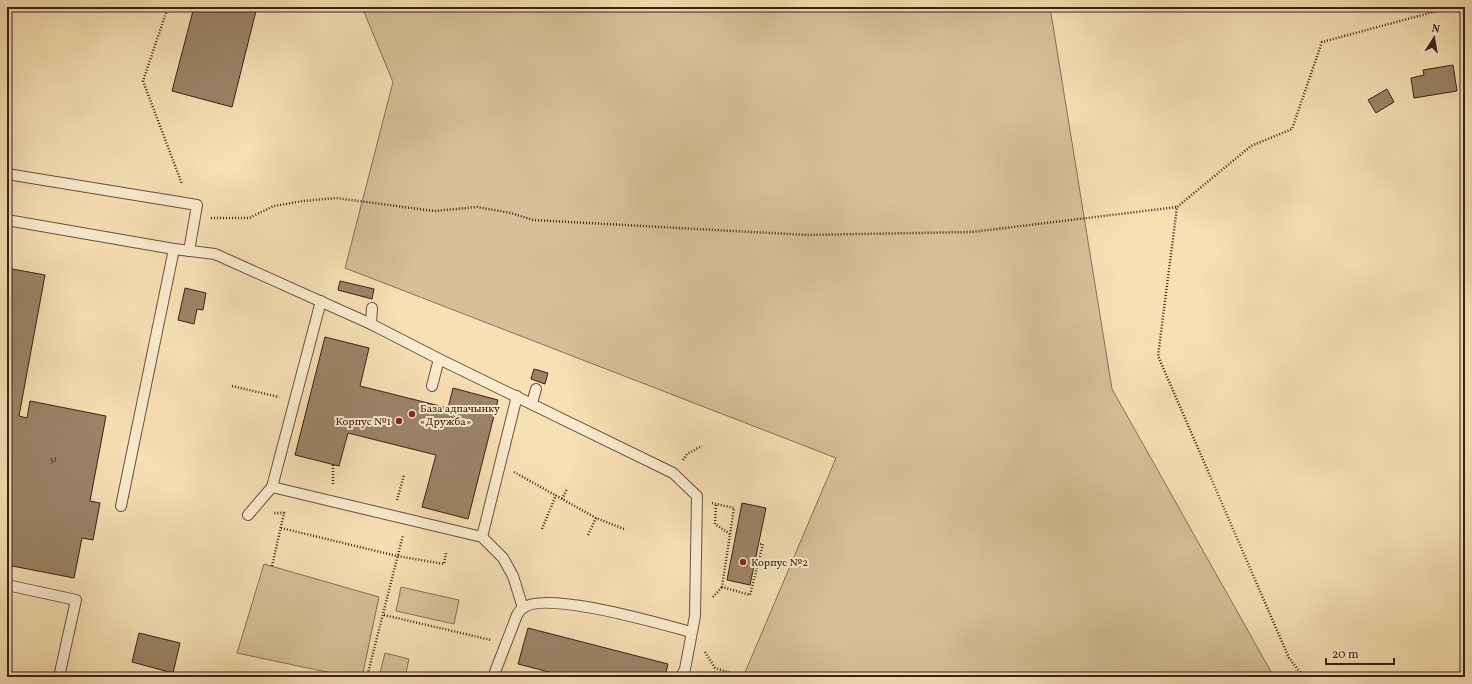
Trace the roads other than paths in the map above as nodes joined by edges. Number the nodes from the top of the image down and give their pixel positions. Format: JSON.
{"nodes":[{"id":1,"x":7,"y":174,"type":"edge"},
{"id":2,"x":7,"y":220,"type":"edge"},
{"id":3,"x":174,"y":249,"type":"junction"},
{"id":4,"x":189,"y":251,"type":"junction"},
{"id":5,"x":321,"y":301,"type":"junction"},
{"id":6,"x":372,"y":308,"type":"dead end"},
{"id":7,"x":371,"y":324,"type":"junction"},
{"id":8,"x":439,"y":359,"type":"junction"},
{"id":9,"x":432,"y":386,"type":"dead end"},
{"id":10,"x":536,"y":389,"type":"dead end"},
{"id":11,"x":517,"y":396,"type":"junction"},
{"id":12,"x":532,"y":403,"type":"junction"},
{"id":13,"x":272,"y":487,"type":"junction"},
{"id":14,"x":121,"y":506,"type":"dead end"},
{"id":15,"x":248,"y":515,"type":"dead end"},
{"id":16,"x":482,"y":537,"type":"junction"},
{"id":17,"x":7,"y":585,"type":"edge"},
{"id":18,"x":523,"y":608,"type":"junction"},
{"id":19,"x":691,"y":632,"type":"junction"},
{"id":20,"x":59,"y":677,"type":"edge"},
{"id":21,"x":496,"y":677,"type":"edge"},
{"id":22,"x":681,"y":677,"type":"edge"}],
"edges":[{"from":1,"to":4,"type":"lane"},
{"from":2,"to":3,"type":"lane"},
{"from":3,"to":4,"type":"lane"},
{"from":3,"to":14,"type":"lane"},
{"from":4,"to":5,"type":"lane"},
{"from":5,"to":7,"type":"lane"},
{"from":5,"to":13,"type":"lane"},
{"from":6,"to":7,"type":"lane"},
{"from":7,"to":8,"type":"lane"},
{"from":8,"to":9,"type":"lane"},
{"from":8,"to":11,"type":"lane"},
{"from":10,"to":12,"type":"lane"},
{"from":11,"to":12,"type":"lane"},
{"from":11,"to":16,"type":"lane"},
{"from":12,"to":19,"type":"lane"},
{"from":13,"to":15,"type":"lane"},
{"from":13,"to":16,"type":"lane"},
{"from":16,"to":18,"type":"lane"},
{"from":17,"to":20,"type":"lane"},
{"from":18,"to":19,"type":"lane"},
{"from":18,"to":21,"type":"lane"},
{"from":19,"to":22,"type":"lane"}]}
